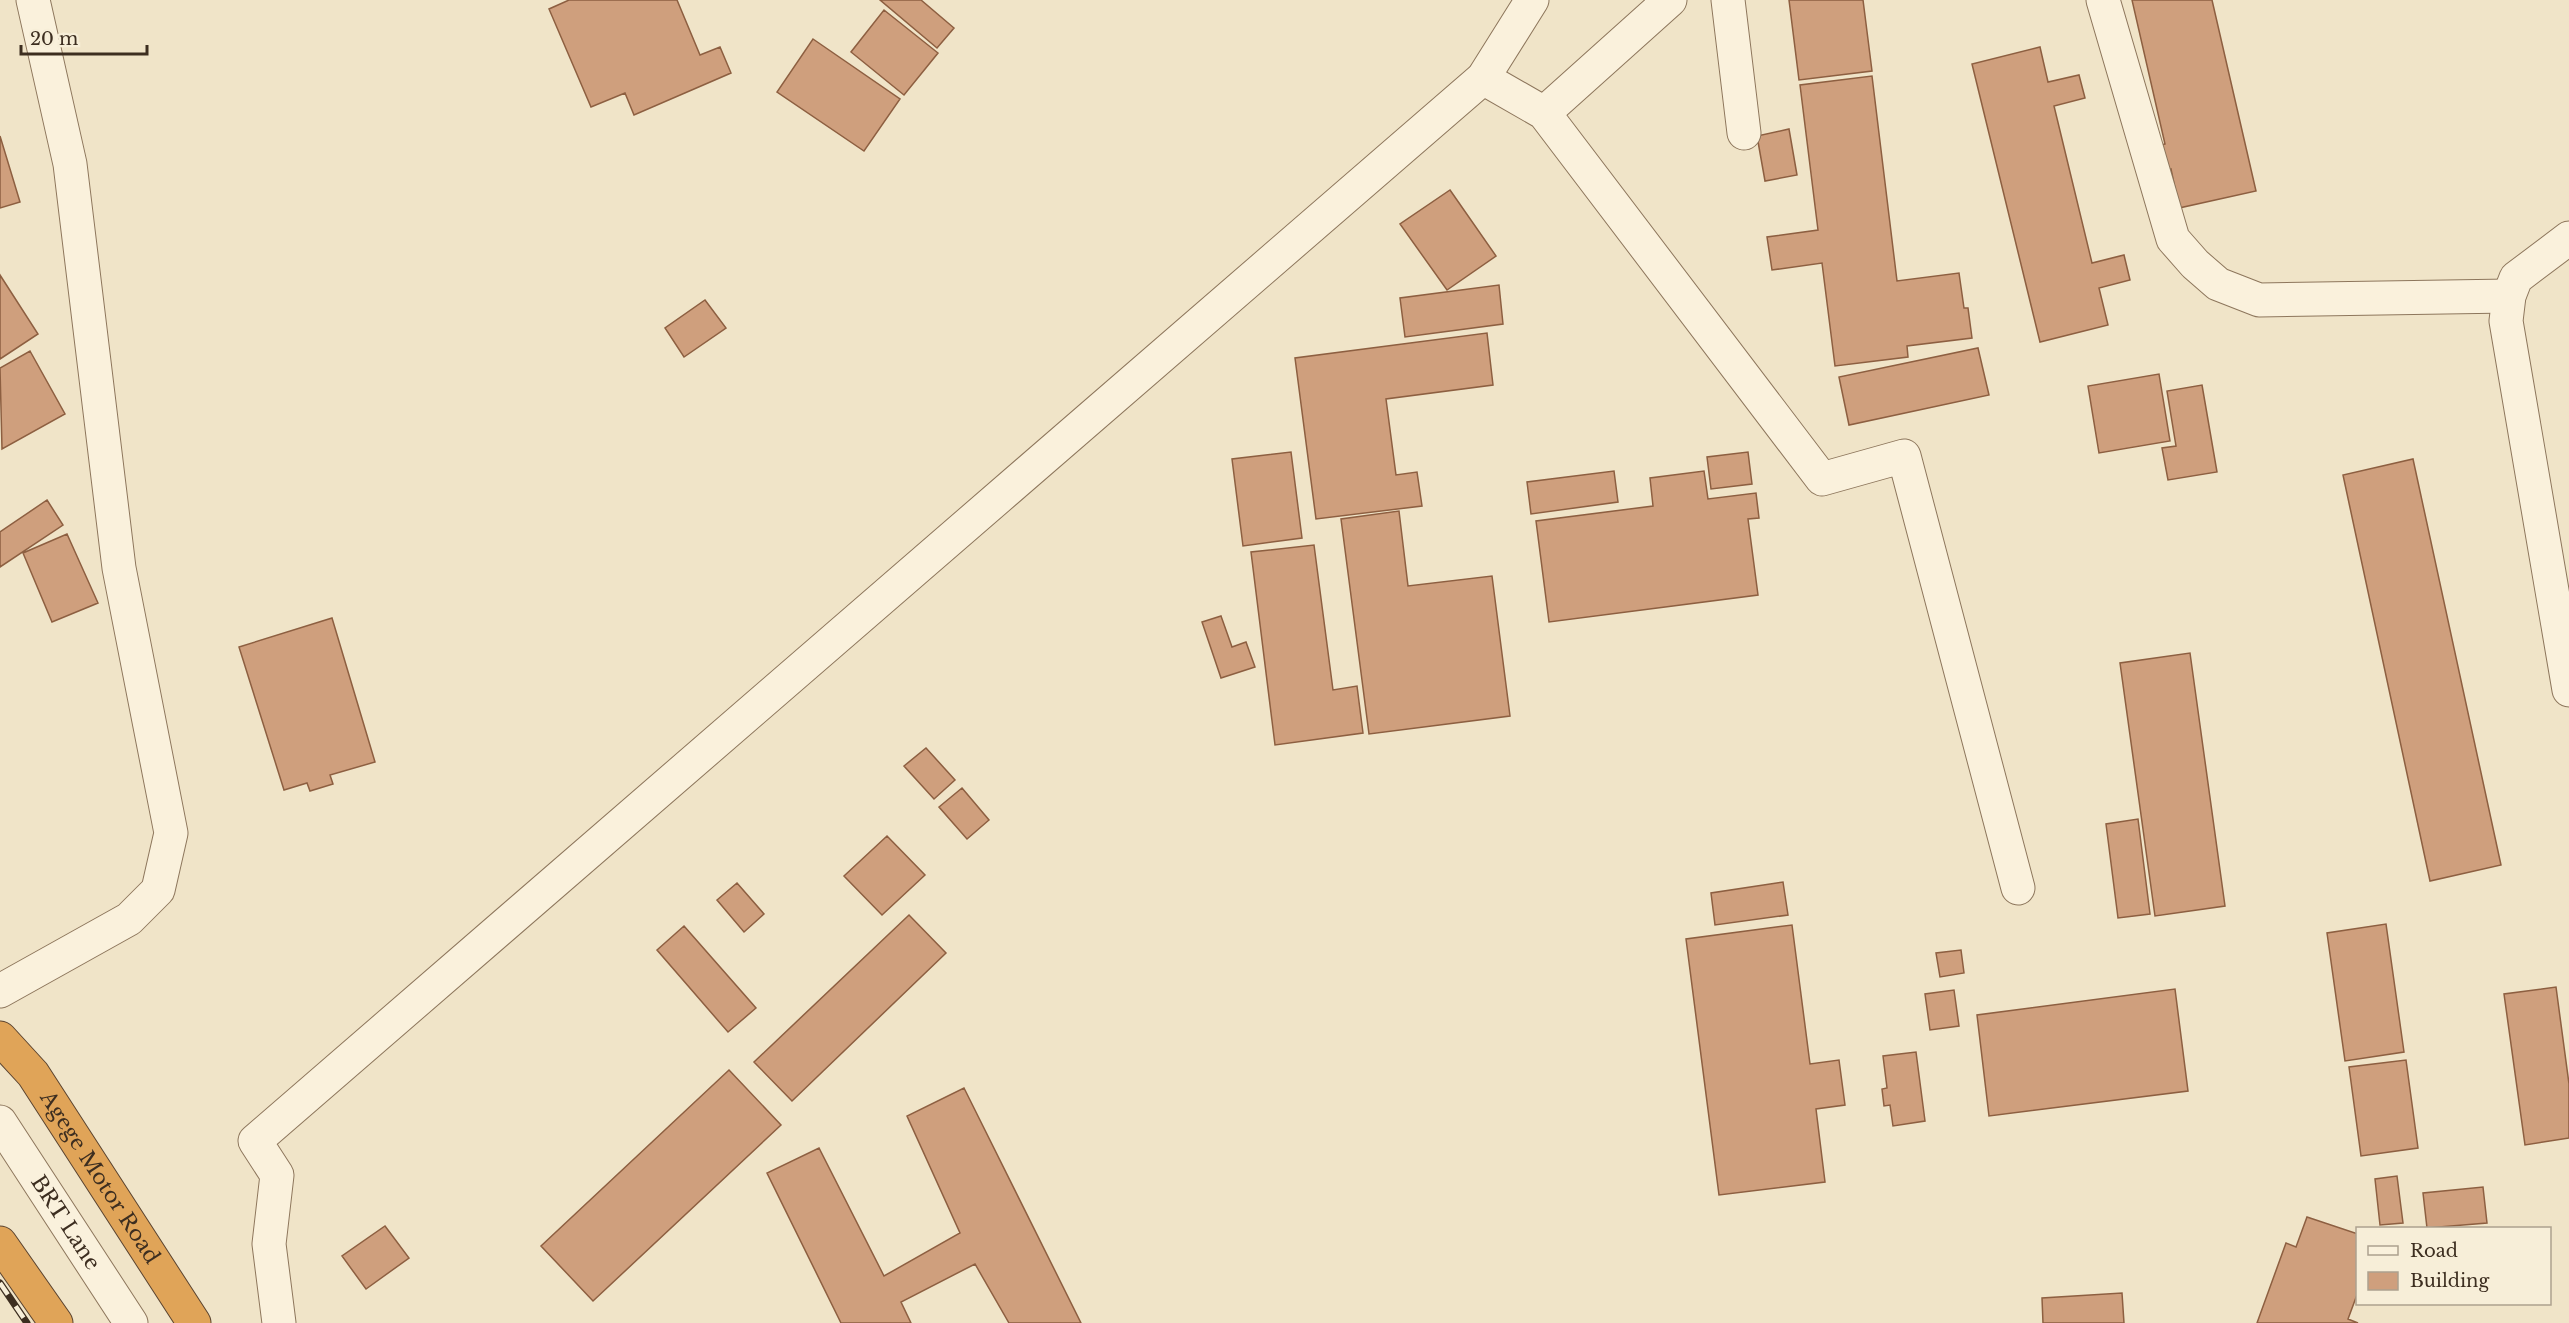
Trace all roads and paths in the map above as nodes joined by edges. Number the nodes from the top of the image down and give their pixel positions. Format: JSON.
{"nodes":[{"id":1,"x":33,"y":0,"type":"edge"},
{"id":2,"x":1532,"y":0,"type":"edge"},
{"id":3,"x":1670,"y":0,"type":"edge"},
{"id":4,"x":1728,"y":0,"type":"edge"},
{"id":5,"x":2103,"y":0,"type":"edge"},
{"id":6,"x":1483,"y":78,"type":"junction"},
{"id":7,"x":1544,"y":113,"type":"junction"},
{"id":8,"x":1744,"y":132,"type":"dead end"},
{"id":9,"x":2569,"y":238,"type":"edge"},
{"id":10,"x":2509,"y":296,"type":"junction"},
{"id":11,"x":2569,"y":690,"type":"edge"},
{"id":12,"x":2018,"y":888,"type":"dead end"},
{"id":13,"x":0,"y":991,"type":"edge"},
{"id":14,"x":0,"y":1038,"type":"edge"},
{"id":15,"x":0,"y":1122,"type":"edge"},
{"id":16,"x":0,"y":1243,"type":"edge"},
{"id":17,"x":56,"y":1323,"type":"edge"},
{"id":18,"x":131,"y":1323,"type":"edge"},
{"id":19,"x":194,"y":1323,"type":"edge"},
{"id":20,"x":279,"y":1323,"type":"edge"}],
"edges":[{"from":1,"to":13,"type":"street"},
{"from":2,"to":6,"type":"street"},
{"from":3,"to":7,"type":"street"},
{"from":4,"to":8,"type":"street"},
{"from":5,"to":10,"type":"street"},
{"from":6,"to":7,"type":"street"},
{"from":6,"to":20,"type":"street"},
{"from":7,"to":12,"type":"street"},
{"from":9,"to":10,"type":"street"},
{"from":10,"to":11,"type":"street"},
{"from":14,"to":19,"type":"highway","name":"Agege Motor Road"},
{"from":15,"to":18,"type":"street","name":"BRT Lane"},
{"from":16,"to":17,"type":"highway"}]}
